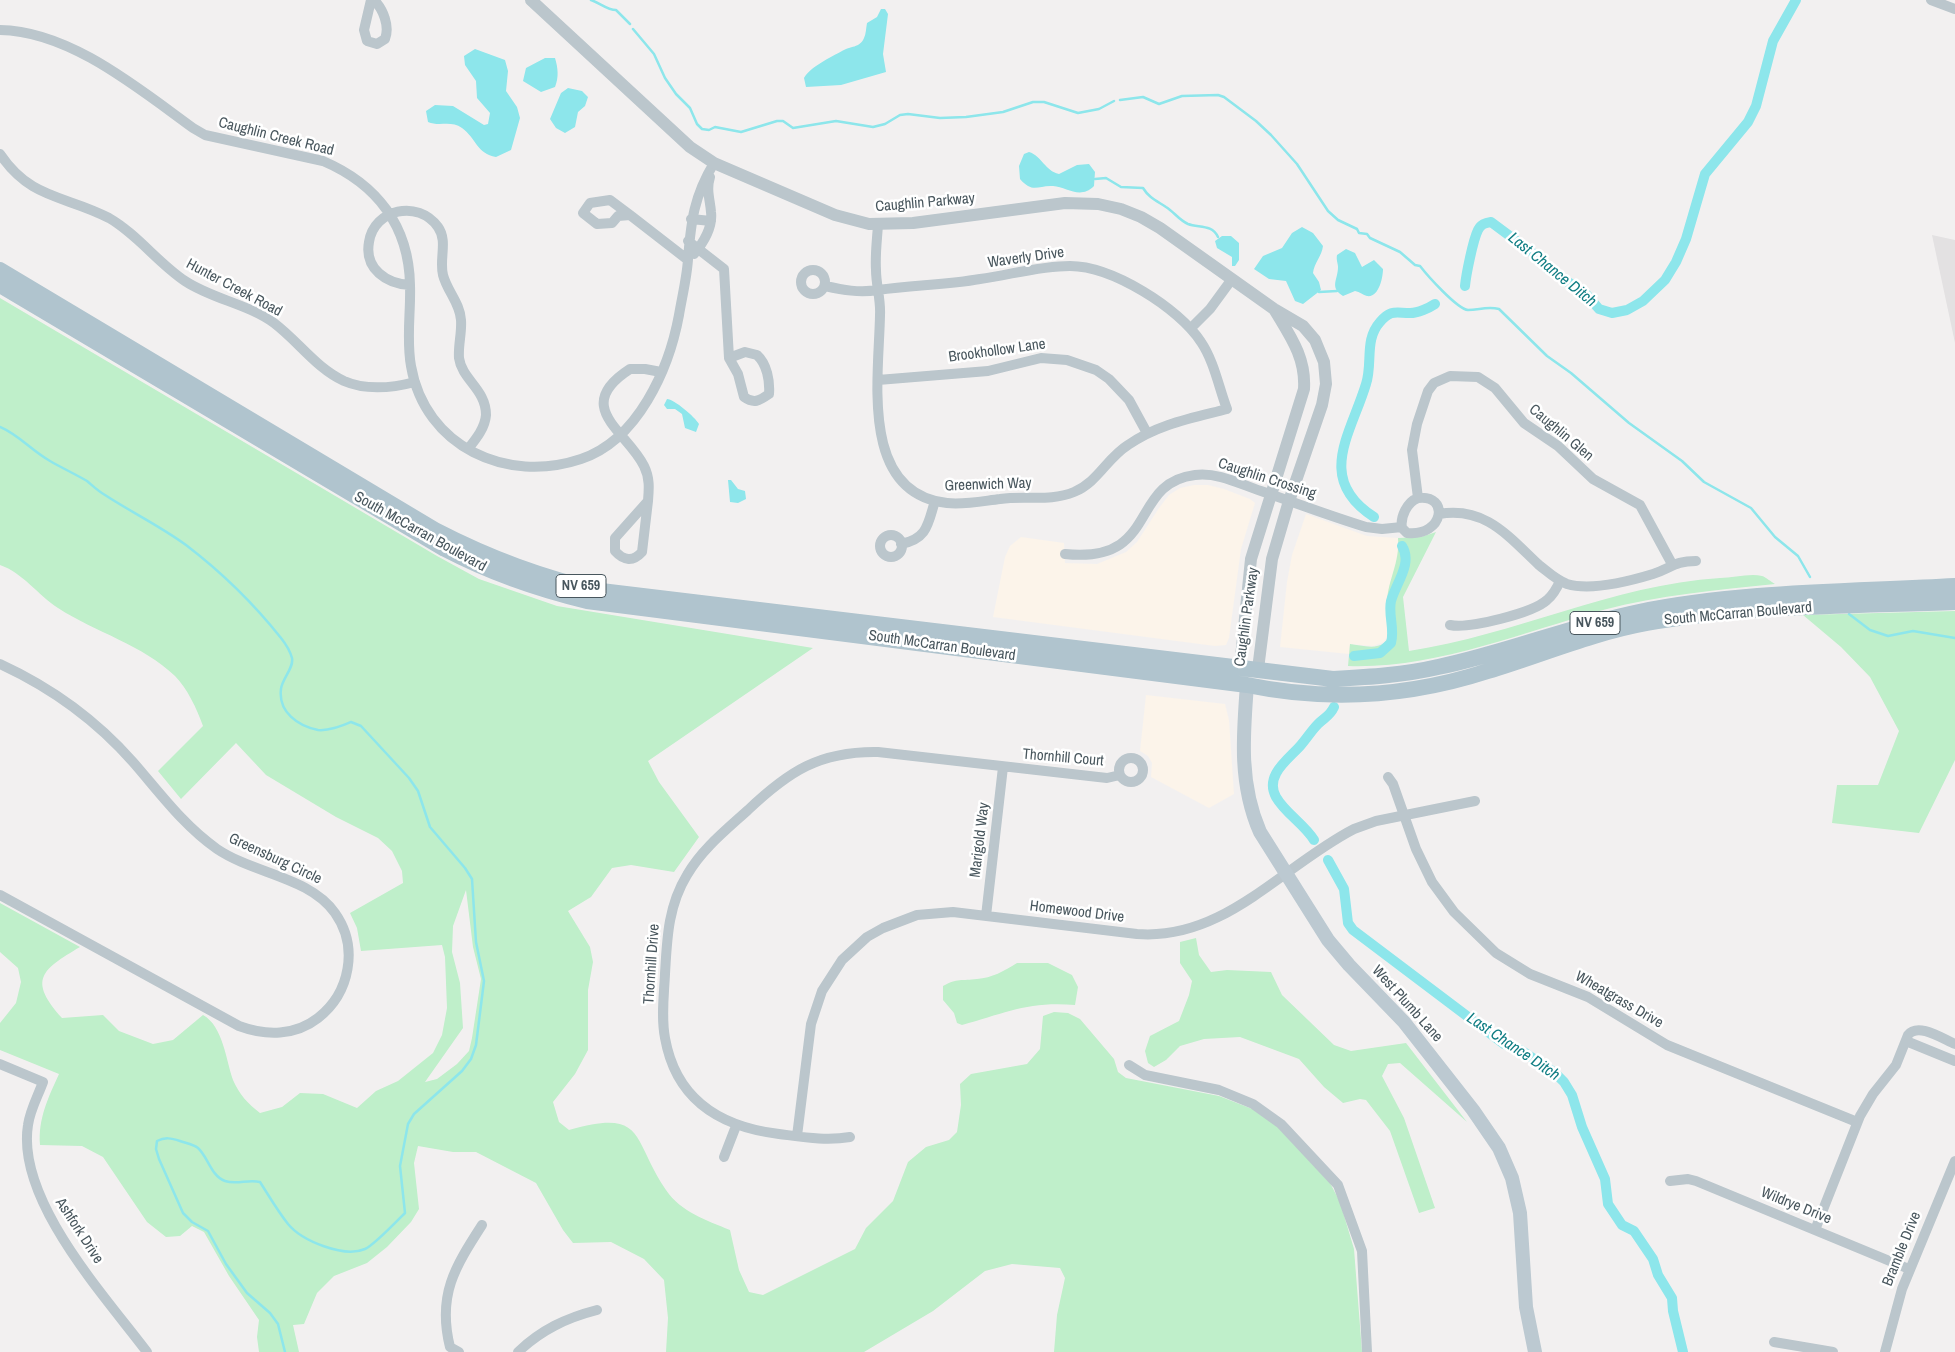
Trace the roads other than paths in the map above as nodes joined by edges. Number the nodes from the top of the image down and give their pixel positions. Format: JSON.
{"nodes":[{"id":1,"x":531,"y":0,"type":"edge"},
{"id":2,"x":1931,"y":0,"type":"edge"},
{"id":3,"x":1955,"y":9,"type":"edge"},
{"id":4,"x":0,"y":30,"type":"edge"},
{"id":5,"x":0,"y":154,"type":"edge"},
{"id":6,"x":714,"y":163,"type":"junction"},
{"id":7,"x":390,"y":213,"type":"junction"},
{"id":8,"x":630,"y":215,"type":"dead end"},
{"id":9,"x":691,"y":219,"type":"junction"},
{"id":10,"x":711,"y":220,"type":"junction"},
{"id":11,"x":878,"y":225,"type":"junction"},
{"id":12,"x":688,"y":241,"type":"junction"},
{"id":13,"x":698,"y":249,"type":"junction"},
{"id":14,"x":688,"y":260,"type":"junction"},
{"id":15,"x":0,"y":270,"type":"edge"},
{"id":16,"x":1232,"y":279,"type":"junction"},
{"id":17,"x":0,"y":284,"type":"edge"},
{"id":18,"x":410,"y":285,"type":"junction"},
{"id":19,"x":824,"y":286,"type":"dead end"},
{"id":20,"x":878,"y":290,"type":"junction"},
{"id":21,"x":1274,"y":310,"type":"junction"},
{"id":22,"x":1191,"y":328,"type":"junction"},
{"id":23,"x":729,"y":358,"type":"junction"},
{"id":24,"x":660,"y":372,"type":"junction"},
{"id":25,"x":878,"y":380,"type":"junction"},
{"id":26,"x":415,"y":382,"type":"junction"},
{"id":27,"x":1226,"y":410,"type":"joint"},
{"id":28,"x":1147,"y":433,"type":"junction"},
{"id":29,"x":620,"y":435,"type":"junction"},
{"id":30,"x":468,"y":448,"type":"junction"},
{"id":31,"x":1270,"y":494,"type":"junction"},
{"id":32,"x":1418,"y":498,"type":"junction"},
{"id":33,"x":1289,"y":500,"type":"junction"},
{"id":34,"x":648,"y":501,"type":"junction"},
{"id":35,"x":935,"y":501,"type":"junction"},
{"id":36,"x":1439,"y":514,"type":"junction"},
{"id":37,"x":1402,"y":527,"type":"junction"},
{"id":38,"x":902,"y":544,"type":"dead end"},
{"id":39,"x":1065,"y":554,"type":"dead end"},
{"id":40,"x":1696,"y":561,"type":"dead end"},
{"id":41,"x":1672,"y":564,"type":"junction"},
{"id":42,"x":1560,"y":580,"type":"junction"},
{"id":43,"x":1955,"y":586,"type":"edge"},
{"id":44,"x":1955,"y":602,"type":"edge"},
{"id":45,"x":1450,"y":625,"type":"dead end"},
{"id":46,"x":0,"y":664,"type":"edge"},
{"id":47,"x":1240,"y":667,"type":"junction"},
{"id":48,"x":1258,"y":669,"type":"junction"},
{"id":49,"x":1247,"y":685,"type":"junction"},
{"id":50,"x":1004,"y":767,"type":"junction"},
{"id":51,"x":1120,"y":775,"type":"dead end"},
{"id":52,"x":1388,"y":777,"type":"dead end"},
{"id":53,"x":1475,"y":801,"type":"dead end"},
{"id":54,"x":1404,"y":815,"type":"junction"},
{"id":55,"x":1287,"y":874,"type":"junction"},
{"id":56,"x":0,"y":895,"type":"edge"},
{"id":57,"x":986,"y":916,"type":"junction"},
{"id":58,"x":1906,"y":1041,"type":"junction"},
{"id":59,"x":1955,"y":1044,"type":"edge"},
{"id":60,"x":1955,"y":1061,"type":"edge"},
{"id":61,"x":0,"y":1064,"type":"edge"},
{"id":62,"x":1129,"y":1065,"type":"dead end"},
{"id":63,"x":1857,"y":1122,"type":"junction"},
{"id":64,"x":736,"y":1126,"type":"junction"},
{"id":65,"x":797,"y":1136,"type":"junction"},
{"id":66,"x":850,"y":1137,"type":"dead end"},
{"id":67,"x":724,"y":1157,"type":"dead end"},
{"id":68,"x":1955,"y":1161,"type":"edge"},
{"id":69,"x":1670,"y":1181,"type":"dead end"},
{"id":70,"x":482,"y":1225,"type":"dead end"},
{"id":71,"x":1814,"y":1230,"type":"junction"},
{"id":72,"x":1909,"y":1269,"type":"junction"},
{"id":73,"x":597,"y":1310,"type":"dead end"},
{"id":74,"x":1774,"y":1342,"type":"dead end"},
{"id":75,"x":455,"y":1350,"type":"edge"},
{"id":76,"x":147,"y":1352,"type":"edge"},
{"id":77,"x":518,"y":1352,"type":"edge"},
{"id":78,"x":1367,"y":1352,"type":"edge"},
{"id":79,"x":1535,"y":1352,"type":"edge"},
{"id":80,"x":1833,"y":1352,"type":"edge"},
{"id":81,"x":1885,"y":1352,"type":"edge"}],
"edges":[{"from":1,"to":6,"type":"street","name":"Caughlin Parkway"},
{"from":2,"to":3,"type":"street"},
{"from":4,"to":7,"type":"street","name":"Caughlin Creek Road"},
{"from":5,"to":26,"type":"street","name":"Hunter Creek Road"},
{"from":6,"to":9,"type":"street","name":"Caughlin Creek Road"},
{"from":6,"to":10,"type":"street"},
{"from":6,"to":11,"type":"street","name":"Caughlin Parkway"},
{"from":7,"to":18,"type":"street","name":"Caughlin Creek Road"},
{"from":7,"to":18,"type":"street"},
{"from":7,"to":30,"type":"street"},
{"from":8,"to":14,"type":"street"},
{"from":9,"to":10,"type":"street"},
{"from":9,"to":12,"type":"street","name":"Caughlin Creek Road"},
{"from":10,"to":13,"type":"street"},
{"from":11,"to":16,"type":"street","name":"Caughlin Parkway"},
{"from":11,"to":20,"type":"street","name":"Greenwich Way"},
{"from":12,"to":13,"type":"street"},
{"from":12,"to":14,"type":"street","name":"Caughlin Creek Road"},
{"from":13,"to":14,"type":"street"},
{"from":13,"to":23,"type":"street"},
{"from":14,"to":24,"type":"street","name":"Caughlin Creek Road"},
{"from":15,"to":47,"type":"main road","name":"South McCarran Boulevard","number":"NV 659"},
{"from":16,"to":21,"type":"street","name":"Caughlin Parkway"},
{"from":16,"to":22,"type":"street"},
{"from":17,"to":49,"type":"main road","name":"South McCarran Boulevard","number":"NV 659"},
{"from":18,"to":26,"type":"street","name":"Caughlin Creek Road"},
{"from":19,"to":20,"type":"street","name":"Waverly Drive"},
{"from":20,"to":22,"type":"street","name":"Waverly Drive"},
{"from":20,"to":25,"type":"street","name":"Greenwich Way"},
{"from":21,"to":31,"type":"street","name":"Caughlin Parkway"},
{"from":21,"to":33,"type":"street","name":"Caughlin Parkway"},
{"from":22,"to":27,"type":"street","name":"Waverly Drive"},
{"from":23,"to":23,"type":"street"},
{"from":24,"to":29,"type":"street","name":"Caughlin Creek Road"},
{"from":24,"to":29,"type":"street"},
{"from":25,"to":28,"type":"street","name":"Brookhollow Lane"},
{"from":25,"to":35,"type":"street","name":"Greenwich Way"},
{"from":26,"to":30,"type":"street","name":"Caughlin Creek Road"},
{"from":27,"to":28,"type":"street","name":"Greenwich Way"},
{"from":28,"to":35,"type":"street","name":"Greenwich Way"},
{"from":29,"to":30,"type":"street","name":"Caughlin Creek Road"},
{"from":29,"to":34,"type":"street"},
{"from":31,"to":33,"type":"street","name":"Caughlin Crossing"},
{"from":31,"to":39,"type":"street","name":"Caughlin Crossing"},
{"from":31,"to":47,"type":"street","name":"Caughlin Parkway"},
{"from":32,"to":36,"type":"street"},
{"from":32,"to":37,"type":"street"},
{"from":32,"to":41,"type":"street","name":"Caughlin Glen"},
{"from":33,"to":37,"type":"street","name":"Caughlin Crossing"},
{"from":33,"to":48,"type":"street","name":"Caughlin Parkway"},
{"from":34,"to":34,"type":"street"},
{"from":35,"to":38,"type":"street"},
{"from":36,"to":37,"type":"street"},
{"from":36,"to":42,"type":"street"},
{"from":40,"to":41,"type":"street"},
{"from":41,"to":42,"type":"street"},
{"from":42,"to":45,"type":"street"},
{"from":43,"to":48,"type":"main road","name":"South McCarran Boulevard","number":"NV 659"},
{"from":44,"to":49,"type":"main road","name":"South McCarran Boulevard","number":"NV 659"},
{"from":46,"to":56,"type":"street","name":"Greensburg Circle"},
{"from":47,"to":48,"type":"main road","name":"South McCarran Boulevard","number":"NV 659"},
{"from":47,"to":49,"type":"main road","name":"Caughlin Parkway"},
{"from":48,"to":49,"type":"main road","name":"Caughlin Parkway"},
{"from":49,"to":55,"type":"main road","name":"West Plumb Lane"},
{"from":50,"to":51,"type":"street","name":"Thornhill Court"},
{"from":50,"to":57,"type":"street","name":"Marigold Way"},
{"from":50,"to":64,"type":"street","name":"Thornhill Drive"},
{"from":52,"to":54,"type":"street","name":"Wheatgrass Drive"},
{"from":53,"to":54,"type":"street","name":"Homewood Drive"},
{"from":54,"to":55,"type":"street","name":"Homewood Drive"},
{"from":54,"to":63,"type":"street","name":"Wheatgrass Drive"},
{"from":55,"to":57,"type":"street","name":"Homewood Drive"},
{"from":55,"to":79,"type":"main road","name":"West Plumb Lane"},
{"from":57,"to":65,"type":"street","name":"Homewood Drive"},
{"from":58,"to":59,"type":"street"},
{"from":58,"to":60,"type":"street"},
{"from":58,"to":63,"type":"street"},
{"from":61,"to":76,"type":"street","name":"Ashfork Drive"},
{"from":62,"to":78,"type":"street"},
{"from":63,"to":71,"type":"street"},
{"from":64,"to":65,"type":"street","name":"Thornhill Drive"},
{"from":64,"to":67,"type":"street"},
{"from":65,"to":66,"type":"street","name":"Thornhill Drive"},
{"from":68,"to":72,"type":"street","name":"Bramble Drive"},
{"from":69,"to":71,"type":"street","name":"Wildrye Drive"},
{"from":70,"to":75,"type":"street"},
{"from":71,"to":72,"type":"street","name":"Wildrye Drive"},
{"from":72,"to":81,"type":"street","name":"Bramble Drive"},
{"from":73,"to":77,"type":"street"},
{"from":74,"to":80,"type":"street"}]}
